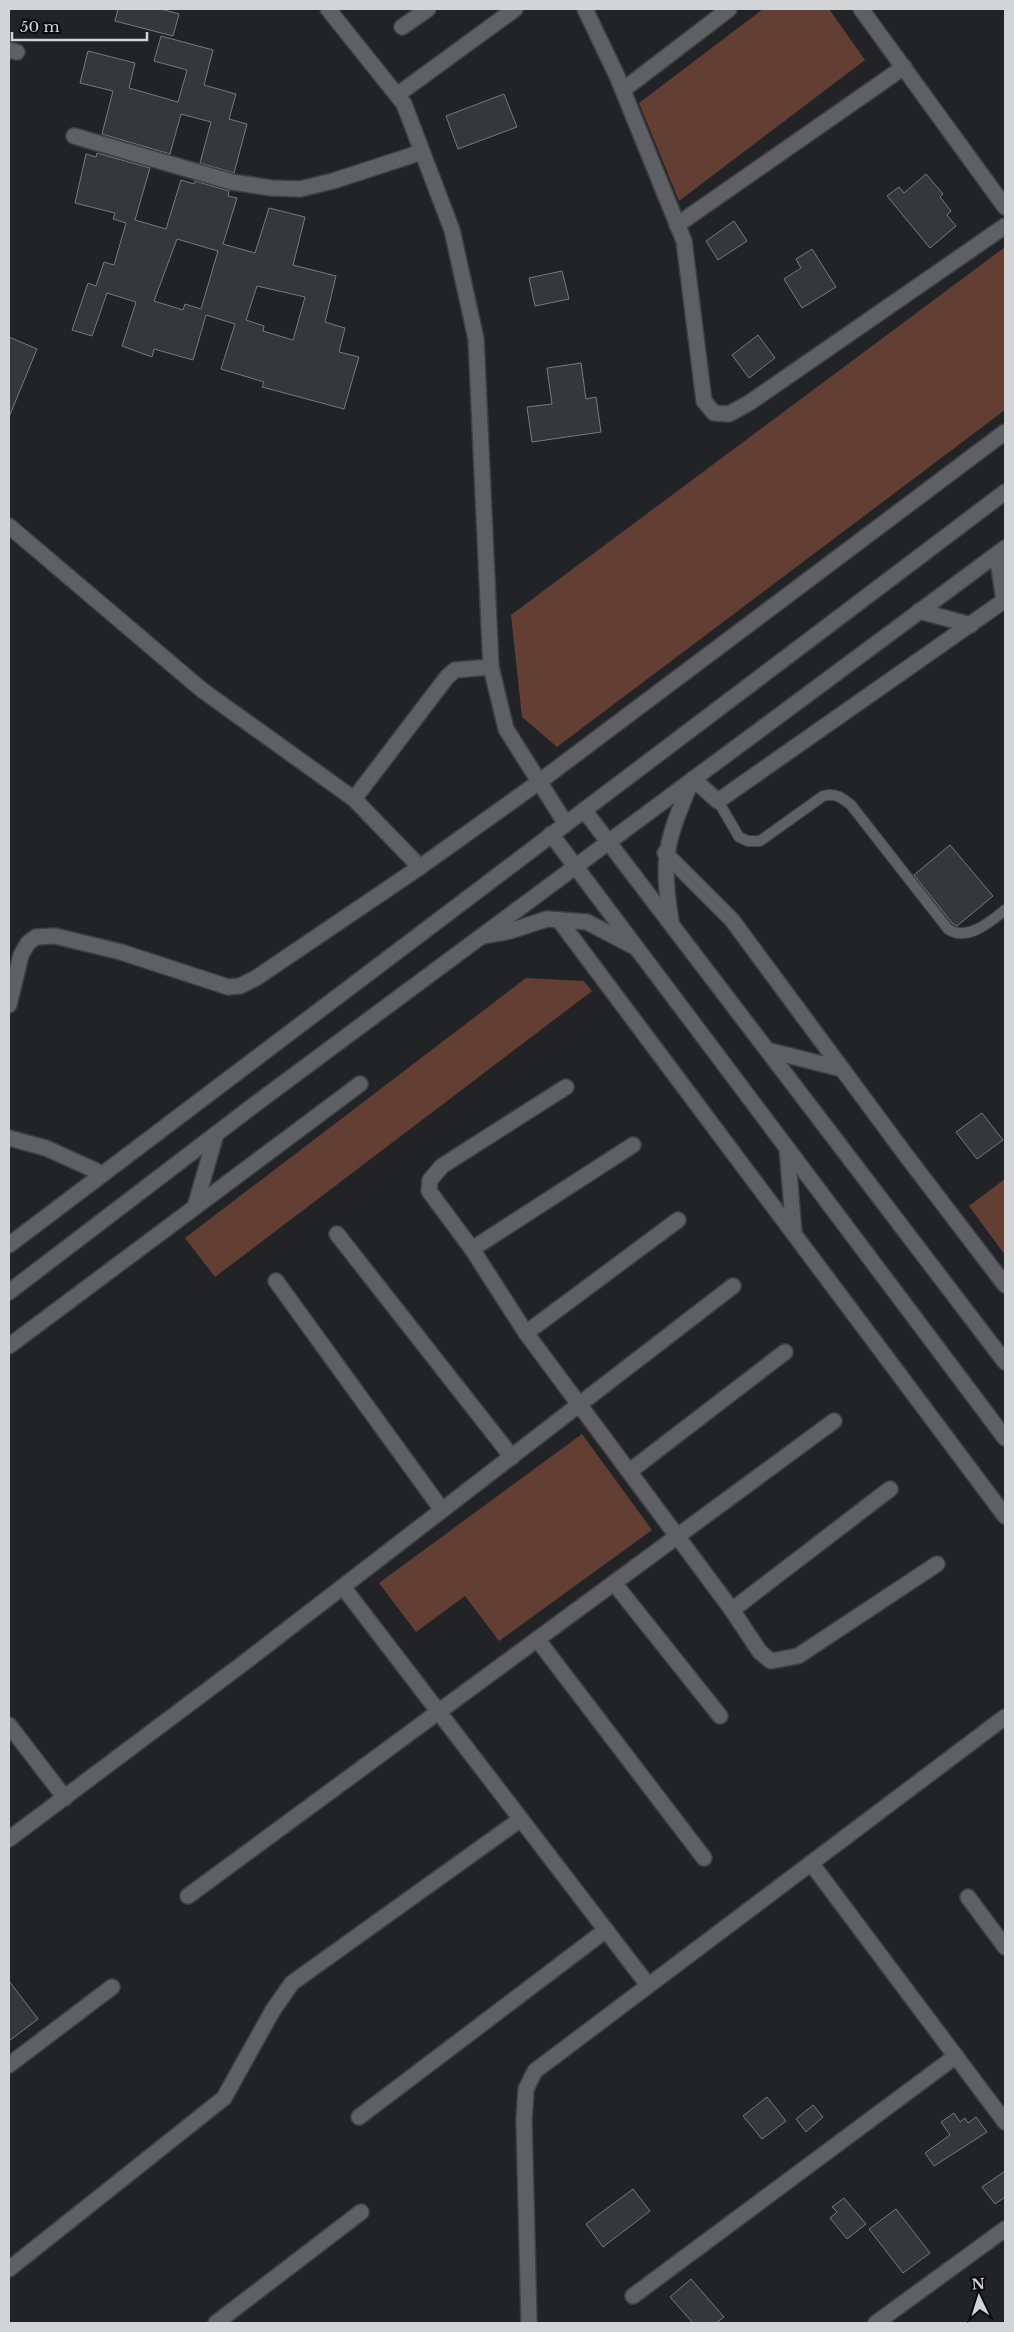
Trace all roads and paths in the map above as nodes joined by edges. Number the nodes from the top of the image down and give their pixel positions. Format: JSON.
{"nodes":[{"id":1,"x":328,"y":9,"type":"edge"},
{"id":2,"x":428,"y":9,"type":"edge"},
{"id":3,"x":515,"y":9,"type":"edge"},
{"id":4,"x":585,"y":9,"type":"edge"},
{"id":5,"x":730,"y":9,"type":"edge"},
{"id":6,"x":861,"y":9,"type":"edge"},
{"id":7,"x":402,"y":27,"type":"dead end"},
{"id":8,"x":904,"y":68,"type":"junction"},
{"id":9,"x":623,"y":90,"type":"junction"},
{"id":10,"x":397,"y":95,"type":"junction"},
{"id":11,"x":74,"y":136,"type":"dead end"},
{"id":12,"x":422,"y":152,"type":"junction"},
{"id":13,"x":1005,"y":207,"type":"edge"},
{"id":14,"x":677,"y":225,"type":"junction"},
{"id":15,"x":1005,"y":226,"type":"edge"},
{"id":16,"x":1005,"y":432,"type":"edge"},
{"id":17,"x":1005,"y":492,"type":"edge"},
{"id":18,"x":9,"y":526,"type":"edge"},
{"id":19,"x":1000,"y":552,"type":"edge"},
{"id":20,"x":1004,"y":600,"type":"edge"},
{"id":21,"x":919,"y":610,"type":"junction"},
{"id":22,"x":972,"y":625,"type":"junction"},
{"id":23,"x":491,"y":667,"type":"junction"},
{"id":24,"x":693,"y":779,"type":"junction"},
{"id":25,"x":539,"y":782,"type":"junction"},
{"id":26,"x":354,"y":799,"type":"junction"},
{"id":27,"x":718,"y":801,"type":"junction"},
{"id":28,"x":584,"y":810,"type":"junction"},
{"id":29,"x":566,"y":824,"type":"junction"},
{"id":30,"x":552,"y":834,"type":"junction"},
{"id":31,"x":608,"y":842,"type":"junction"},
{"id":32,"x":666,"y":853,"type":"junction"},
{"id":33,"x":575,"y":866,"type":"junction"},
{"id":34,"x":420,"y":867,"type":"junction"},
{"id":35,"x":1005,"y":910,"type":"edge"},
{"id":36,"x":559,"y":920,"type":"junction"},
{"id":37,"x":671,"y":923,"type":"junction"},
{"id":38,"x":480,"y":937,"type":"junction"},
{"id":39,"x":636,"y":947,"type":"junction"},
{"id":40,"x":9,"y":1005,"type":"edge"},
{"id":41,"x":767,"y":1050,"type":"junction"},
{"id":42,"x":842,"y":1069,"type":"junction"},
{"id":43,"x":360,"y":1084,"type":"dead end"},
{"id":44,"x":566,"y":1087,"type":"dead end"},
{"id":45,"x":216,"y":1134,"type":"junction"},
{"id":46,"x":9,"y":1138,"type":"edge"},
{"id":47,"x":633,"y":1145,"type":"dead end"},
{"id":48,"x":787,"y":1148,"type":"junction"},
{"id":49,"x":102,"y":1174,"type":"junction"},
{"id":50,"x":195,"y":1207,"type":"junction"},
{"id":51,"x":678,"y":1220,"type":"dead end"},
{"id":52,"x":794,"y":1233,"type":"junction"},
{"id":53,"x":337,"y":1234,"type":"dead end"},
{"id":54,"x":9,"y":1244,"type":"edge"},
{"id":55,"x":472,"y":1250,"type":"junction"},
{"id":56,"x":276,"y":1281,"type":"dead end"},
{"id":57,"x":1005,"y":1285,"type":"edge"},
{"id":58,"x":733,"y":1286,"type":"dead end"},
{"id":59,"x":9,"y":1292,"type":"edge"},
{"id":60,"x":526,"y":1333,"type":"junction"},
{"id":61,"x":9,"y":1346,"type":"edge"},
{"id":62,"x":785,"y":1352,"type":"dead end"},
{"id":63,"x":1005,"y":1362,"type":"edge"},
{"id":64,"x":580,"y":1404,"type":"junction"},
{"id":65,"x":834,"y":1421,"type":"dead end"},
{"id":66,"x":1005,"y":1438,"type":"edge"},
{"id":67,"x":512,"y":1457,"type":"junction"},
{"id":68,"x":630,"y":1471,"type":"junction"},
{"id":69,"x":890,"y":1489,"type":"dead end"},
{"id":70,"x":442,"y":1510,"type":"junction"},
{"id":71,"x":1005,"y":1516,"type":"edge"},
{"id":72,"x":677,"y":1536,"type":"junction"},
{"id":73,"x":937,"y":1564,"type":"dead end"},
{"id":74,"x":614,"y":1583,"type":"junction"},
{"id":75,"x":343,"y":1587,"type":"junction"},
{"id":76,"x":732,"y":1610,"type":"junction"},
{"id":77,"x":537,"y":1639,"type":"junction"},
{"id":78,"x":439,"y":1712,"type":"junction"},
{"id":79,"x":720,"y":1716,"type":"dead end"},
{"id":80,"x":1005,"y":1717,"type":"edge"},
{"id":81,"x":9,"y":1725,"type":"edge"},
{"id":82,"x":65,"y":1798,"type":"junction"},
{"id":83,"x":521,"y":1819,"type":"junction"},
{"id":84,"x":9,"y":1839,"type":"edge"},
{"id":85,"x":704,"y":1858,"type":"dead end"},
{"id":86,"x":811,"y":1863,"type":"junction"},
{"id":87,"x":188,"y":1896,"type":"dead end"},
{"id":88,"x":968,"y":1897,"type":"dead end"},
{"id":89,"x":606,"y":1930,"type":"junction"},
{"id":90,"x":1005,"y":1947,"type":"edge"},
{"id":91,"x":648,"y":1985,"type":"junction"},
{"id":92,"x":112,"y":1987,"type":"dead end"},
{"id":93,"x":956,"y":2056,"type":"junction"},
{"id":94,"x":9,"y":2066,"type":"edge"},
{"id":95,"x":359,"y":2117,"type":"dead end"},
{"id":96,"x":1005,"y":2122,"type":"edge"},
{"id":97,"x":362,"y":2212,"type":"dead end"},
{"id":98,"x":1005,"y":2229,"type":"edge"},
{"id":99,"x":9,"y":2269,"type":"edge"},
{"id":100,"x":632,"y":2296,"type":"dead end"},
{"id":101,"x":216,"y":2323,"type":"edge"},
{"id":102,"x":529,"y":2323,"type":"edge"},
{"id":103,"x":876,"y":2323,"type":"edge"}],
"edges":[{"from":1,"to":10,"type":"street"},
{"from":2,"to":7,"type":"street"},
{"from":3,"to":10,"type":"street"},
{"from":4,"to":9,"type":"street"},
{"from":5,"to":9,"type":"street"},
{"from":6,"to":8,"type":"street"},
{"from":8,"to":13,"type":"street"},
{"from":8,"to":14,"type":"street"},
{"from":9,"to":14,"type":"street"},
{"from":10,"to":12,"type":"street"},
{"from":11,"to":12,"type":"street"},
{"from":12,"to":23,"type":"street"},
{"from":14,"to":15,"type":"street"},
{"from":16,"to":25,"type":"street"},
{"from":17,"to":28,"type":"street"},
{"from":18,"to":26,"type":"street"},
{"from":19,"to":20,"type":"street"},
{"from":19,"to":21,"type":"street"},
{"from":20,"to":22,"type":"street"},
{"from":21,"to":22,"type":"street"},
{"from":21,"to":24,"type":"street"},
{"from":22,"to":27,"type":"street"},
{"from":23,"to":25,"type":"street"},
{"from":23,"to":26,"type":"street"},
{"from":24,"to":27,"type":"street"},
{"from":24,"to":31,"type":"street"},
{"from":24,"to":32,"type":"street"},
{"from":25,"to":29,"type":"street"},
{"from":25,"to":34,"type":"street"},
{"from":26,"to":34,"type":"street"},
{"from":27,"to":35,"type":"lane"},
{"from":28,"to":29,"type":"street"},
{"from":28,"to":31,"type":"street"},
{"from":29,"to":30,"type":"street"},
{"from":30,"to":33,"type":"street"},
{"from":30,"to":49,"type":"street"},
{"from":31,"to":33,"type":"street"},
{"from":31,"to":37,"type":"street"},
{"from":32,"to":37,"type":"street"},
{"from":32,"to":42,"type":"street"},
{"from":33,"to":38,"type":"street"},
{"from":33,"to":39,"type":"street"},
{"from":34,"to":40,"type":"street"},
{"from":36,"to":38,"type":"street"},
{"from":36,"to":39,"type":"street"},
{"from":36,"to":52,"type":"street"},
{"from":37,"to":41,"type":"street"},
{"from":38,"to":45,"type":"street"},
{"from":39,"to":48,"type":"street"},
{"from":41,"to":42,"type":"street"},
{"from":41,"to":63,"type":"street"},
{"from":42,"to":57,"type":"street"},
{"from":43,"to":50,"type":"street"},
{"from":44,"to":55,"type":"street"},
{"from":45,"to":50,"type":"street"},
{"from":45,"to":59,"type":"street"},
{"from":46,"to":49,"type":"street"},
{"from":47,"to":55,"type":"street"},
{"from":48,"to":52,"type":"street"},
{"from":48,"to":66,"type":"street"},
{"from":49,"to":54,"type":"street"},
{"from":50,"to":61,"type":"street"},
{"from":51,"to":60,"type":"street"},
{"from":52,"to":71,"type":"street"},
{"from":53,"to":67,"type":"street"},
{"from":55,"to":60,"type":"street"},
{"from":56,"to":70,"type":"street"},
{"from":58,"to":64,"type":"street"},
{"from":60,"to":64,"type":"street"},
{"from":62,"to":68,"type":"street"},
{"from":64,"to":67,"type":"street"},
{"from":64,"to":68,"type":"street"},
{"from":65,"to":72,"type":"street"},
{"from":67,"to":70,"type":"street"},
{"from":68,"to":72,"type":"street"},
{"from":69,"to":76,"type":"street"},
{"from":70,"to":75,"type":"street"},
{"from":72,"to":74,"type":"street"},
{"from":72,"to":76,"type":"street"},
{"from":73,"to":76,"type":"street"},
{"from":74,"to":77,"type":"street"},
{"from":74,"to":79,"type":"street"},
{"from":75,"to":78,"type":"street"},
{"from":75,"to":82,"type":"street"},
{"from":77,"to":78,"type":"street"},
{"from":77,"to":85,"type":"street"},
{"from":78,"to":83,"type":"street"},
{"from":78,"to":87,"type":"street"},
{"from":80,"to":86,"type":"street"},
{"from":81,"to":82,"type":"street"},
{"from":82,"to":84,"type":"street"},
{"from":83,"to":89,"type":"street"},
{"from":83,"to":99,"type":"street"},
{"from":86,"to":91,"type":"street"},
{"from":86,"to":93,"type":"street"},
{"from":88,"to":90,"type":"street"},
{"from":89,"to":91,"type":"street"},
{"from":89,"to":95,"type":"street"},
{"from":91,"to":102,"type":"street"},
{"from":92,"to":94,"type":"street"},
{"from":93,"to":96,"type":"street"},
{"from":93,"to":100,"type":"street"},
{"from":97,"to":101,"type":"street"},
{"from":98,"to":103,"type":"street"}]}
